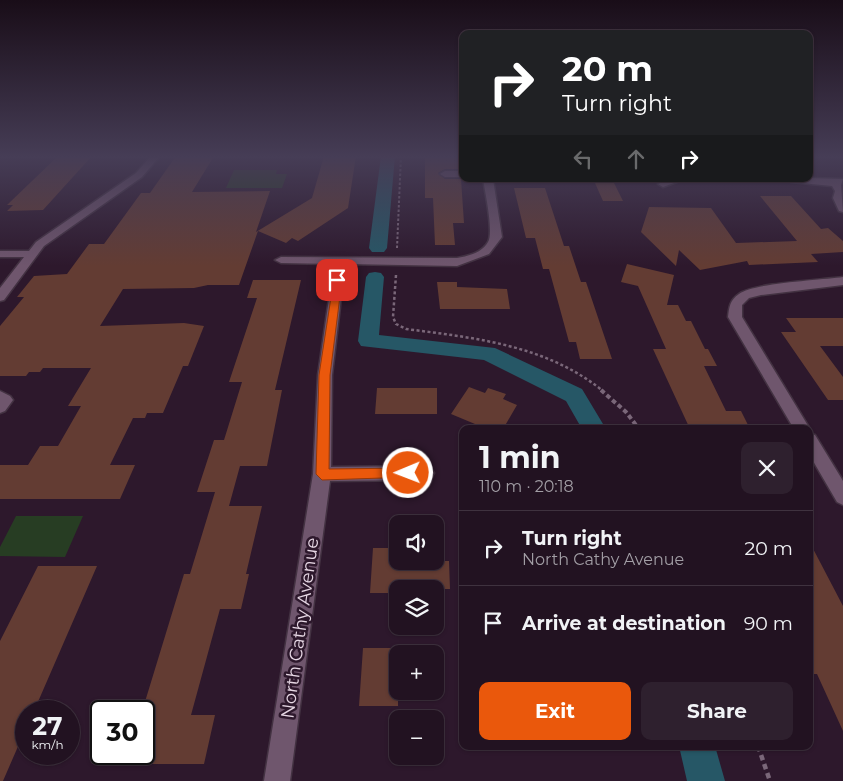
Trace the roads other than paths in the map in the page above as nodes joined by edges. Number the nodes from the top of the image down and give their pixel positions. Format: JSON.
{"nodes":[{"id":1,"x":114,"y":192,"type":"edge"},
{"id":2,"x":490,"y":192,"type":"edge"},
{"id":3,"x":840,"y":192,"type":"edge"},
{"id":4,"x":843,"y":209,"type":"edge"},
{"id":5,"x":0,"y":254,"type":"edge"},
{"id":6,"x":33,"y":254,"type":"junction"},
{"id":7,"x":281,"y":260,"type":"dead end"},
{"id":8,"x":340,"y":260,"type":"junction"},
{"id":9,"x":843,"y":281,"type":"edge"},
{"id":10,"x":0,"y":296,"type":"edge"},
{"id":11,"x":0,"y":397,"type":"edge"},
{"id":12,"x":0,"y":407,"type":"edge"},
{"id":13,"x":800,"y":425,"type":"edge"},
{"id":14,"x":813,"y":447,"type":"edge"},
{"id":15,"x":425,"y":473,"type":"dead end"},
{"id":16,"x":322,"y":474,"type":"junction"},
{"id":17,"x":843,"y":497,"type":"edge"},
{"id":18,"x":277,"y":781,"type":"edge"}],
"edges":[{"from":1,"to":6,"type":"street"},
{"from":2,"to":8,"type":"street"},
{"from":3,"to":4,"type":"street"},
{"from":5,"to":6,"type":"street"},
{"from":6,"to":10,"type":"street"},
{"from":7,"to":8,"type":"street"},
{"from":8,"to":16,"type":"street","name":"North Cathy Avenue"},
{"from":9,"to":13,"type":"street"},
{"from":11,"to":12,"type":"street"},
{"from":14,"to":17,"type":"street"},
{"from":15,"to":16,"type":"street"},
{"from":16,"to":18,"type":"street","name":"North Cathy Avenue"}]}
